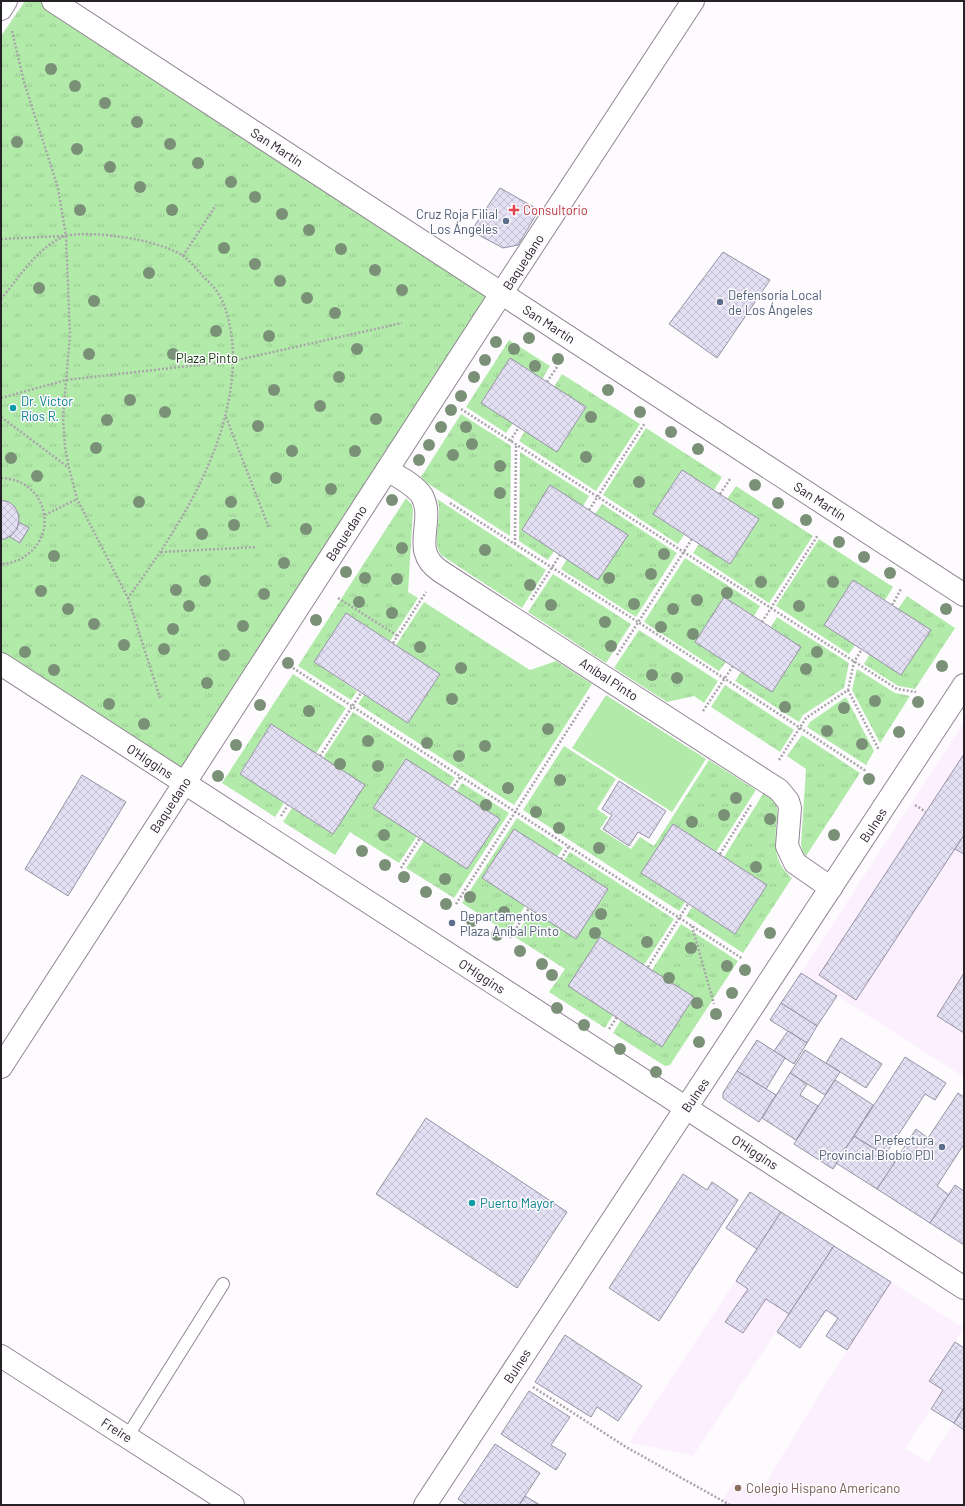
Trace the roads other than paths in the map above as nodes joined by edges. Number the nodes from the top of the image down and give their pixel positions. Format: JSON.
{"nodes":[{"id":1,"x":53,"y":1,"type":"edge"},
{"id":2,"x":693,"y":1,"type":"edge"},
{"id":3,"x":502,"y":294,"type":"junction"},
{"id":4,"x":388,"y":470,"type":"junction"},
{"id":5,"x":964,"y":595,"type":"edge"},
{"id":6,"x":1,"y":664,"type":"edge"},
{"id":7,"x":964,"y":686,"type":"edge"},
{"id":8,"x":185,"y":783,"type":"junction"},
{"id":9,"x":831,"y":888,"type":"junction"},
{"id":10,"x":1,"y":1067,"type":"edge"},
{"id":11,"x":686,"y":1108,"type":"junction"},
{"id":12,"x":223,"y":1284,"type":"dead end"},
{"id":13,"x":964,"y":1288,"type":"edge"},
{"id":14,"x":1,"y":1356,"type":"edge"},
{"id":15,"x":127,"y":1437,"type":"junction"},
{"id":16,"x":233,"y":1505,"type":"edge"},
{"id":17,"x":425,"y":1505,"type":"edge"}],
"edges":[{"from":1,"to":3,"type":"street","name":"San Martín"},
{"from":2,"to":3,"type":"street","name":"Baquedano"},
{"from":3,"to":4,"type":"street","name":"Baquedano"},
{"from":3,"to":5,"type":"street","name":"San Martín"},
{"from":4,"to":8,"type":"street","name":"Baquedano"},
{"from":4,"to":9,"type":"street","name":"Aníbal Pinto"},
{"from":6,"to":8,"type":"street","name":"O'Higgins"},
{"from":7,"to":9,"type":"street","name":"Bulnes"},
{"from":8,"to":10,"type":"street","name":"Baquedano"},
{"from":8,"to":11,"type":"street","name":"O'Higgins"},
{"from":9,"to":11,"type":"street","name":"Bulnes"},
{"from":11,"to":13,"type":"street","name":"O'Higgins"},
{"from":11,"to":17,"type":"street","name":"Bulnes"},
{"from":12,"to":15,"type":"lane"},
{"from":14,"to":15,"type":"street","name":"Freire"},
{"from":15,"to":16,"type":"street","name":"Freire"}]}
